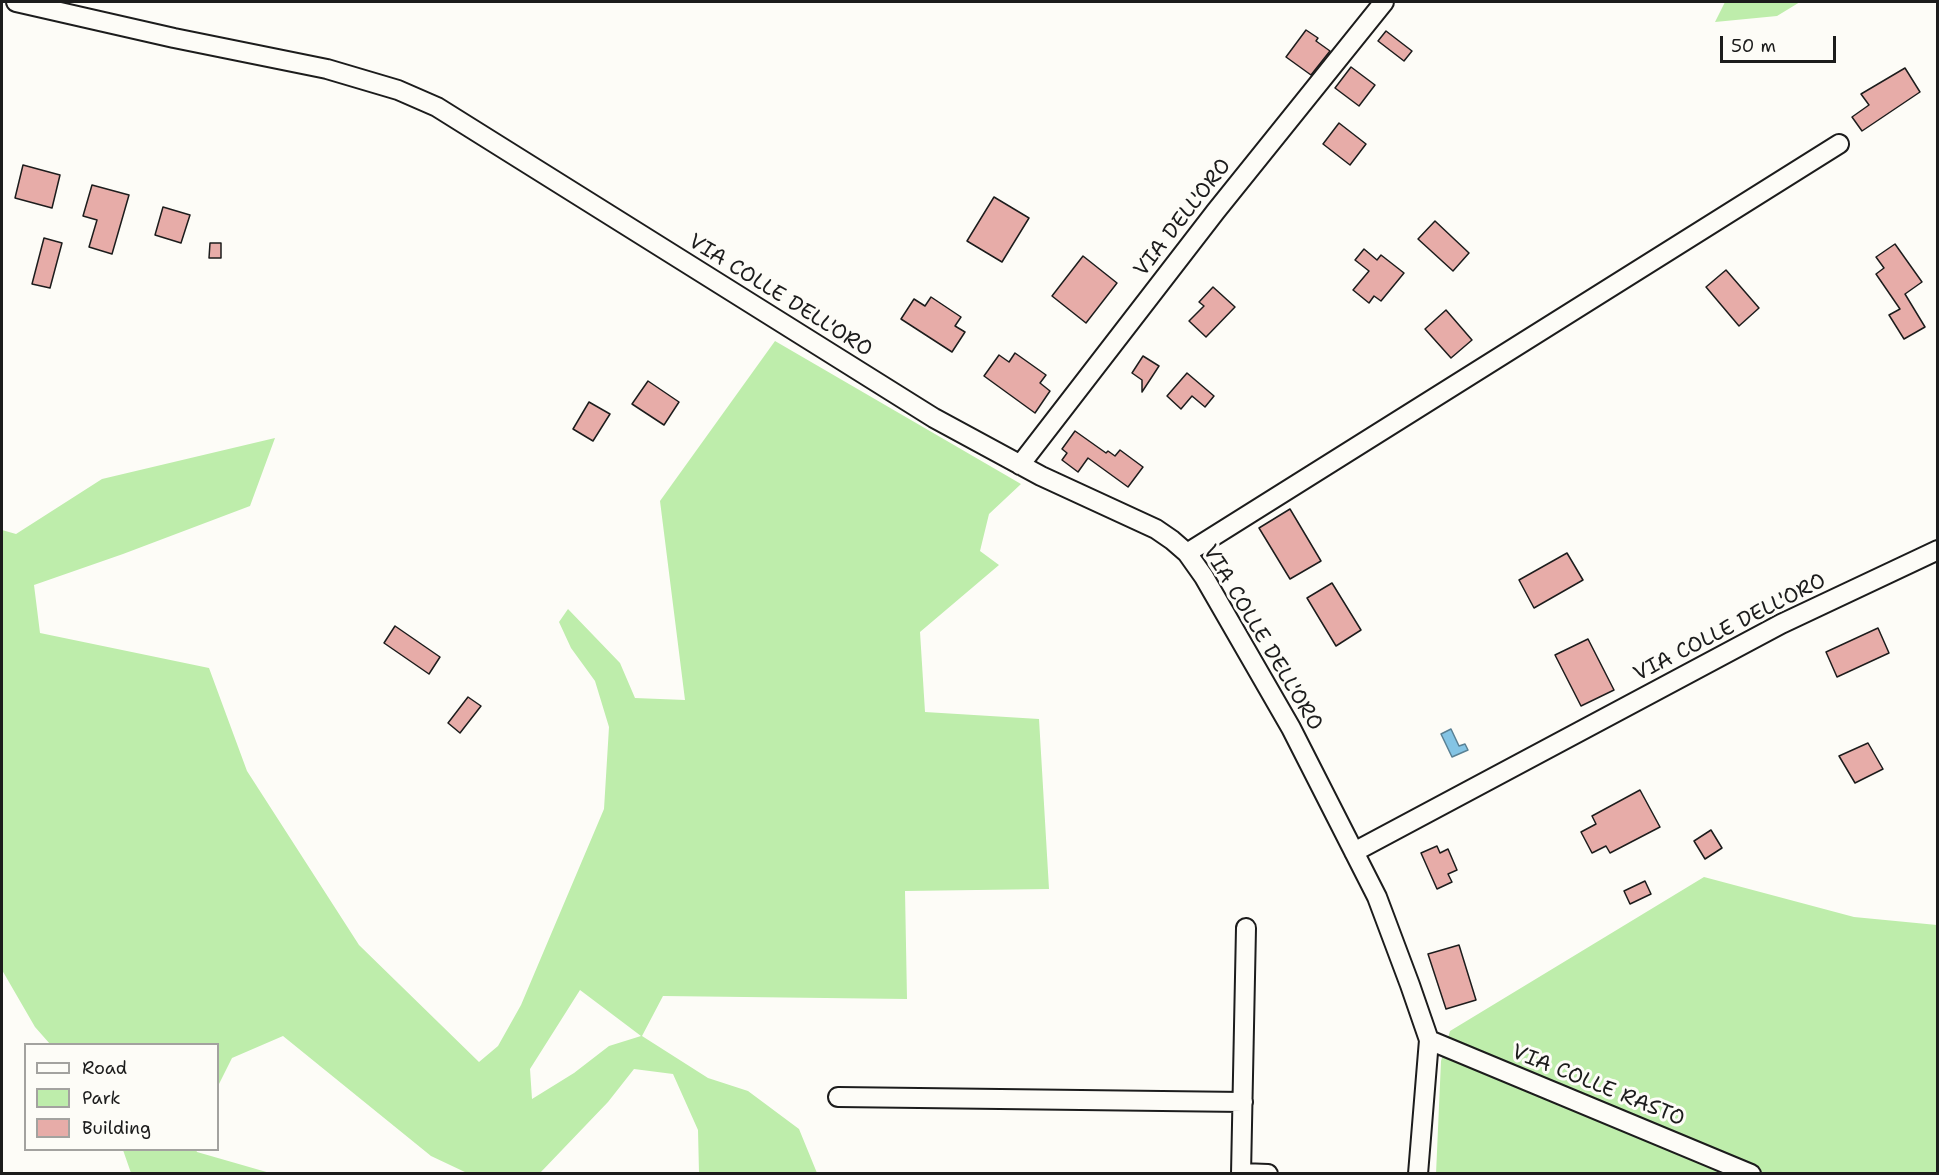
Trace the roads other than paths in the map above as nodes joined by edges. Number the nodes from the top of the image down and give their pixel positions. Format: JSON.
{"nodes":[{"id":1,"x":16,"y":2,"type":"edge"},
{"id":2,"x":1384,"y":2,"type":"edge"},
{"id":3,"x":1839,"y":144,"type":"dead end"},
{"id":4,"x":1020,"y":465,"type":"junction"},
{"id":5,"x":1938,"y":550,"type":"edge"},
{"id":6,"x":1187,"y":553,"type":"junction"},
{"id":7,"x":1354,"y":852,"type":"junction"},
{"id":8,"x":1246,"y":927,"type":"dead end"},
{"id":9,"x":1429,"y":1041,"type":"junction"},
{"id":10,"x":838,"y":1097,"type":"dead end"},
{"id":11,"x":1243,"y":1102,"type":"junction"},
{"id":12,"x":1242,"y":1173,"type":"edge"},
{"id":13,"x":1268,"y":1173,"type":"edge"},
{"id":14,"x":1418,"y":1173,"type":"edge"},
{"id":15,"x":1751,"y":1173,"type":"edge"}],
"edges":[{"from":1,"to":4,"type":"street","name":"VIA COLLE DELL'ORO"},
{"from":2,"to":4,"type":"street","name":"VIA DELL'ORO"},
{"from":3,"to":6,"type":"street"},
{"from":4,"to":6,"type":"street","name":"VIA COLLE DELL'ORO"},
{"from":5,"to":7,"type":"street","name":"VIA COLLE DELL'ORO"},
{"from":6,"to":7,"type":"street","name":"VIA COLLE DELL'ORO"},
{"from":7,"to":9,"type":"street","name":"VIA COLLE DELL'ORO"},
{"from":8,"to":11,"type":"street"},
{"from":9,"to":14,"type":"street","name":"VIA COLLE DELL'ORO"},
{"from":9,"to":15,"type":"street","name":"VIA COLLE RASTO"},
{"from":10,"to":11,"type":"street"},
{"from":11,"to":12,"type":"street"},
{"from":12,"to":13,"type":"street"}]}
